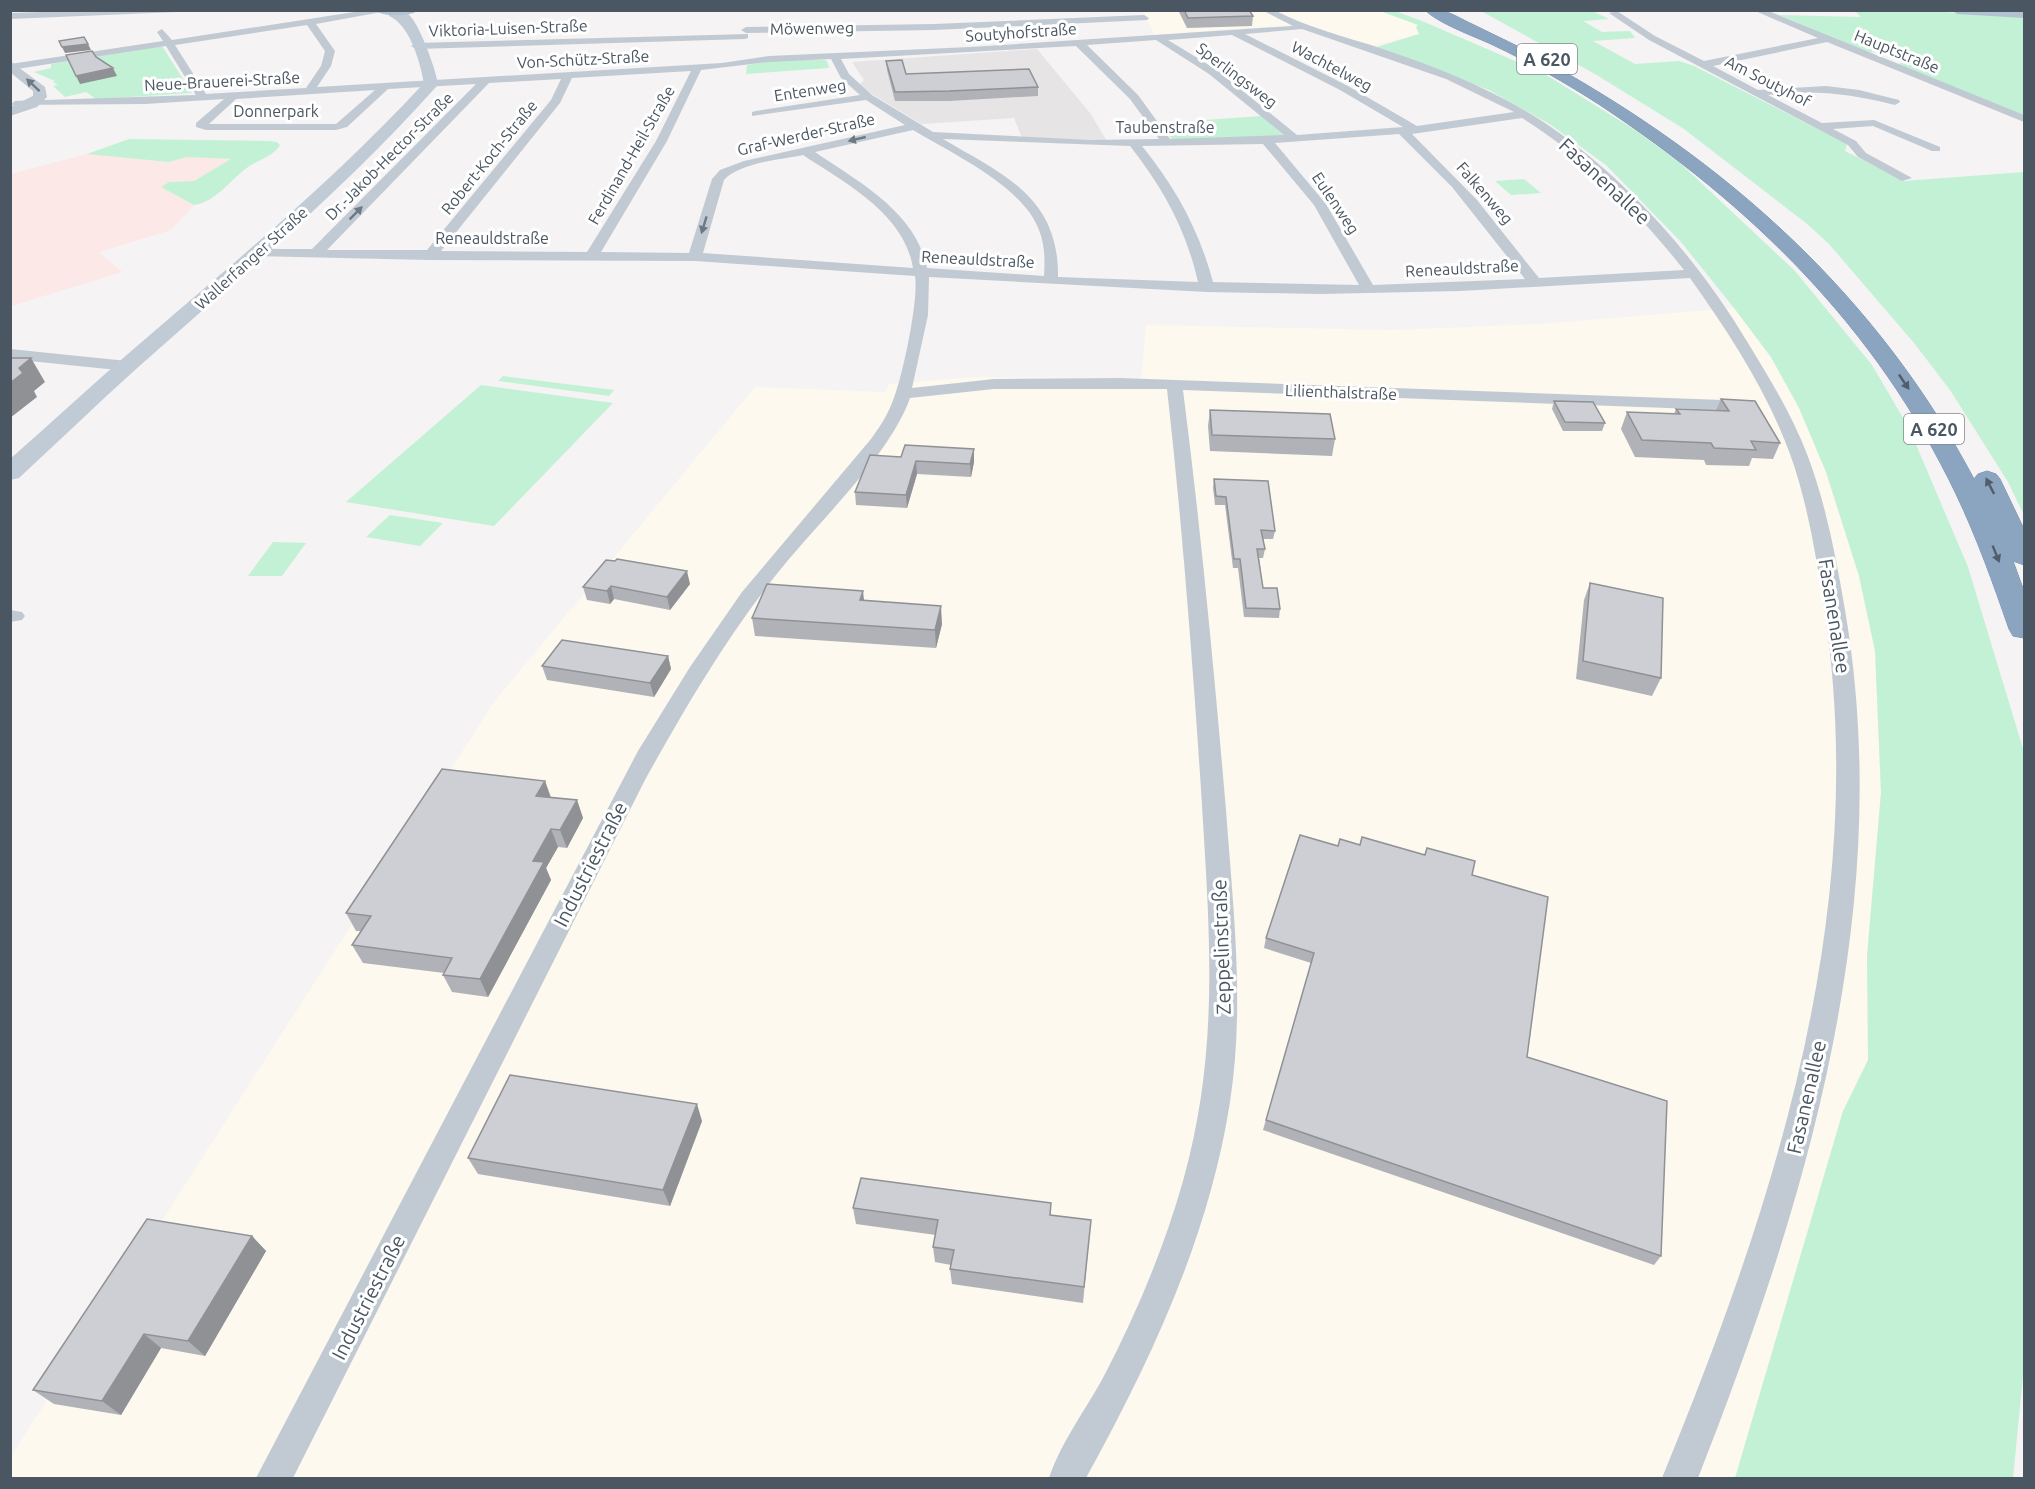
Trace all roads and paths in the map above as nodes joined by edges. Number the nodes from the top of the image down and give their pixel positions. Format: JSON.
{"nodes":[{"id":1,"x":220,"y":10,"type":"edge"},
{"id":2,"x":1266,"y":10,"type":"edge"},
{"id":3,"x":1431,"y":10,"type":"edge"},
{"id":4,"x":1443,"y":10,"type":"edge"},
{"id":5,"x":1757,"y":10,"type":"edge"},
{"id":6,"x":1957,"y":10,"type":"edge"},
{"id":7,"x":154,"y":12,"type":"edge"},
{"id":8,"x":383,"y":12,"type":"edge"},
{"id":9,"x":1614,"y":13,"type":"dead end"},
{"id":10,"x":1142,"y":14,"type":"edge"},
{"id":11,"x":2025,"y":14,"type":"edge"},
{"id":12,"x":1415,"y":15,"type":"dead end"},
{"id":13,"x":10,"y":16,"type":"edge"},
{"id":14,"x":1099,"y":19,"type":"junction"},
{"id":15,"x":1058,"y":20,"type":"junction"},
{"id":16,"x":309,"y":21,"type":"junction"},
{"id":17,"x":890,"y":25,"type":"junction"},
{"id":18,"x":804,"y":26,"type":"junction"},
{"id":19,"x":847,"y":26,"type":"junction"},
{"id":20,"x":1305,"y":27,"type":"junction"},
{"id":21,"x":1512,"y":31,"type":"dead end"},
{"id":22,"x":1233,"y":33,"type":"junction"},
{"id":23,"x":1017,"y":35,"type":"junction"},
{"id":24,"x":746,"y":38,"type":"junction"},
{"id":25,"x":1156,"y":38,"type":"junction"},
{"id":26,"x":1829,"y":39,"type":"junction"},
{"id":27,"x":1107,"y":41,"type":"junction"},
{"id":28,"x":170,"y":42,"type":"junction"},
{"id":29,"x":840,"y":43,"type":"dead end"},
{"id":30,"x":1079,"y":43,"type":"junction"},
{"id":31,"x":795,"y":44,"type":"dead end"},
{"id":32,"x":1063,"y":44,"type":"junction"},
{"id":33,"x":416,"y":46,"type":"junction"},
{"id":34,"x":882,"y":55,"type":"junction"},
{"id":35,"x":836,"y":57,"type":"junction"},
{"id":36,"x":738,"y":64,"type":"junction"},
{"id":37,"x":1702,"y":65,"type":"junction"},
{"id":38,"x":11,"y":66,"type":"edge"},
{"id":39,"x":697,"y":68,"type":"junction"},
{"id":40,"x":568,"y":75,"type":"junction"},
{"id":41,"x":486,"y":80,"type":"junction"},
{"id":42,"x":430,"y":84,"type":"junction"},
{"id":43,"x":384,"y":88,"type":"junction"},
{"id":44,"x":309,"y":91,"type":"junction"},
{"id":45,"x":1756,"y":93,"type":"junction"},
{"id":46,"x":233,"y":96,"type":"junction"},
{"id":47,"x":1601,"y":96,"type":"junction"},
{"id":48,"x":203,"y":97,"type":"junction"},
{"id":49,"x":868,"y":97,"type":"junction"},
{"id":50,"x":1895,"y":102,"type":"dead end"},
{"id":51,"x":13,"y":103,"type":"edge"},
{"id":52,"x":32,"y":104,"type":"junction"},
{"id":53,"x":756,"y":114,"type":"dead end"},
{"id":54,"x":1525,"y":114,"type":"junction"},
{"id":55,"x":1647,"y":116,"type":"junction"},
{"id":56,"x":2025,"y":119,"type":"edge"},
{"id":57,"x":915,"y":126,"type":"junction"},
{"id":58,"x":1820,"y":126,"type":"junction"},
{"id":59,"x":1408,"y":130,"type":"junction"},
{"id":60,"x":930,"y":135,"type":"junction"},
{"id":61,"x":978,"y":139,"type":"junction"},
{"id":62,"x":1296,"y":139,"type":"junction"},
{"id":63,"x":1267,"y":141,"type":"junction"},
{"id":64,"x":1134,"y":144,"type":"junction"},
{"id":65,"x":1168,"y":144,"type":"junction"},
{"id":66,"x":1936,"y":149,"type":"dead end"},
{"id":67,"x":953,"y":150,"type":"junction"},
{"id":68,"x":805,"y":151,"type":"junction"},
{"id":69,"x":1905,"y":178,"type":"dead end"},
{"id":70,"x":258,"y":253,"type":"junction"},
{"id":71,"x":315,"y":254,"type":"junction"},
{"id":72,"x":430,"y":256,"type":"junction"},
{"id":73,"x":591,"y":257,"type":"junction"},
{"id":74,"x":695,"y":257,"type":"junction"},
{"id":75,"x":923,"y":274,"type":"junction"},
{"id":76,"x":1696,"y":274,"type":"junction"},
{"id":77,"x":1051,"y":282,"type":"junction"},
{"id":78,"x":1535,"y":283,"type":"junction"},
{"id":79,"x":1207,"y":288,"type":"junction"},
{"id":80,"x":1368,"y":289,"type":"junction"},
{"id":81,"x":10,"y":354,"type":"edge"},
{"id":82,"x":127,"y":366,"type":"junction"},
{"id":83,"x":1175,"y":386,"type":"junction"},
{"id":84,"x":904,"y":394,"type":"junction"},
{"id":85,"x":1778,"y":407,"type":"junction"},
{"id":86,"x":10,"y":473,"type":"edge"},
{"id":87,"x":2025,"y":557,"type":"edge"},
{"id":88,"x":2025,"y":629,"type":"edge"},
{"id":89,"x":274,"y":1479,"type":"edge"},
{"id":90,"x":1067,"y":1479,"type":"edge"},
{"id":91,"x":1680,"y":1479,"type":"edge"}],
"edges":[{"from":1,"to":7,"type":"street"},
{"from":2,"to":20,"type":"street","name":"Fasanenallee"},
{"from":3,"to":47,"type":"highway","number":"A 620"},
{"from":4,"to":55,"type":"highway","number":"A 620"},
{"from":5,"to":26,"type":"street","name":"Hauptstraße"},
{"from":6,"to":11,"type":"main road"},
{"from":7,"to":13,"type":"street"},
{"from":7,"to":28,"type":"street"},
{"from":8,"to":16,"type":"street"},
{"from":8,"to":33,"type":"main road"},
{"from":9,"to":37,"type":"street","name":"Am Soutyhof"},
{"from":10,"to":14,"type":"street"},
{"from":10,"to":25,"type":"street"},
{"from":12,"to":47,"type":"highway"},
{"from":14,"to":15,"type":"street"},
{"from":14,"to":27,"type":"street"},
{"from":15,"to":23,"type":"street"},
{"from":15,"to":32,"type":"street"},
{"from":16,"to":28,"type":"street"},
{"from":16,"to":44,"type":"street"},
{"from":17,"to":19,"type":"street","name":"Viktoria-Luisen-Straße"},
{"from":17,"to":23,"type":"street","name":"Viktoria-Luisen-Straße"},
{"from":17,"to":34,"type":"street"},
{"from":18,"to":19,"type":"street","name":"Viktoria-Luisen-Straße"},
{"from":18,"to":24,"type":"street","name":"Viktoria-Luisen-Straße"},
{"from":18,"to":31,"type":"street"},
{"from":19,"to":29,"type":"street"},
{"from":20,"to":22,"type":"street","name":"Soutyhofstraße"},
{"from":20,"to":54,"type":"street","name":"Fasanenallee"},
{"from":21,"to":55,"type":"highway"},
{"from":22,"to":25,"type":"street","name":"Soutyhofstraße"},
{"from":22,"to":59,"type":"street","name":"Wachtelweg"},
{"from":23,"to":32,"type":"street","name":"Soutyhofstraße"},
{"from":23,"to":34,"type":"street","name":"Soutyhofstraße"},
{"from":24,"to":33,"type":"street","name":"Viktoria-Luisen-Straße"},
{"from":24,"to":36,"type":"street"},
{"from":25,"to":27,"type":"street","name":"Soutyhofstraße"},
{"from":25,"to":62,"type":"street","name":"Sperlingsweg"},
{"from":26,"to":37,"type":"street","name":"Am Soutyhof"},
{"from":26,"to":56,"type":"street","name":"Hauptstraße"},
{"from":27,"to":30,"type":"street","name":"Soutyhofstraße"},
{"from":28,"to":38,"type":"street"},
{"from":28,"to":48,"type":"street"},
{"from":30,"to":32,"type":"street","name":"Soutyhofstraße"},
{"from":30,"to":65,"type":"street"},
{"from":33,"to":42,"type":"main road"},
{"from":34,"to":35,"type":"street","name":"Soutyhofstraße"},
{"from":35,"to":36,"type":"street","name":"Soutyhofstraße"},
{"from":35,"to":49,"type":"street","name":"Taubenstraße"},
{"from":36,"to":39,"type":"street","name":"Von-Schütz-Straße"},
{"from":37,"to":45,"type":"street","name":"Am Soutyhof"},
{"from":52,"to":38,"type":"street","one_way":true},
{"from":39,"to":40,"type":"street","name":"Von-Schütz-Straße"},
{"from":39,"to":73,"type":"street","name":"Ferdinand-Heil-Straße"},
{"from":40,"to":41,"type":"street","name":"Von-Schütz-Straße"},
{"from":40,"to":72,"type":"street","name":"Robert-Koch-Straße"},
{"from":41,"to":42,"type":"street","name":"Von-Schütz-Straße"},
{"from":71,"to":41,"type":"street","name":"Dr.-Jakob-Hector-Straße","one_way":true},
{"from":42,"to":43,"type":"street","name":"Neue-Brauerei-Straße"},
{"from":42,"to":70,"type":"main road","name":"Wallerfanger Straße"},
{"from":43,"to":44,"type":"street","name":"Neue-Brauerei-Straße"},
{"from":43,"to":46,"type":"street","name":"Donnerpark"},
{"from":44,"to":46,"type":"street","name":"Neue-Brauerei-Straße"},
{"from":45,"to":50,"type":"street"},
{"from":45,"to":58,"type":"street","name":"Am Soutyhof"},
{"from":46,"to":48,"type":"street","name":"Neue-Brauerei-Straße"},
{"from":47,"to":88,"type":"highway","number":"A 620","one_way":true},
{"from":48,"to":52,"type":"street","name":"Neue-Brauerei-Straße"},
{"from":49,"to":53,"type":"street","name":"Entenweg"},
{"from":49,"to":57,"type":"street","name":"Taubenstraße"},
{"from":51,"to":52,"type":"street"},
{"from":54,"to":59,"type":"street","name":"Taubenstraße"},
{"from":54,"to":76,"type":"street","name":"Fasanenallee"},
{"from":87,"to":55,"type":"highway","number":"A 620","one_way":true},
{"from":57,"to":60,"type":"street","name":"Taubenstraße"},
{"from":57,"to":68,"type":"street","name":"Graf-Werder-Straße","one_way":true},
{"from":58,"to":66,"type":"street","name":"Am Soutyhof"},
{"from":58,"to":69,"type":"street","name":"Am Soutyhof"},
{"from":59,"to":62,"type":"street","name":"Taubenstraße"},
{"from":59,"to":78,"type":"street","name":"Falkenweg"},
{"from":60,"to":61,"type":"street","name":"Taubenstraße"},
{"from":60,"to":67,"type":"street"},
{"from":61,"to":64,"type":"street","name":"Taubenstraße"},
{"from":61,"to":67,"type":"street"},
{"from":62,"to":63,"type":"street","name":"Taubenstraße"},
{"from":63,"to":65,"type":"street","name":"Taubenstraße"},
{"from":63,"to":80,"type":"street","name":"Eulenweg"},
{"from":64,"to":65,"type":"street","name":"Taubenstraße"},
{"from":64,"to":79,"type":"street"},
{"from":67,"to":77,"type":"street"},
{"from":68,"to":74,"type":"street","name":"Graf-Werder-Straße","one_way":true},
{"from":68,"to":75,"type":"street","name":"Industriestraße"},
{"from":70,"to":71,"type":"street","name":"Reneauldstraße"},
{"from":70,"to":82,"type":"main road","name":"Wallerfanger Straße"},
{"from":71,"to":72,"type":"street","name":"Reneauldstraße"},
{"from":72,"to":73,"type":"street","name":"Reneauldstraße"},
{"from":73,"to":74,"type":"street","name":"Reneauldstraße"},
{"from":74,"to":75,"type":"street","name":"Reneauldstraße"},
{"from":75,"to":77,"type":"street","name":"Reneauldstraße"},
{"from":75,"to":84,"type":"street","name":"Industriestraße"},
{"from":76,"to":78,"type":"street","name":"Reneauldstraße"},
{"from":76,"to":85,"type":"street","name":"Fasanenallee"},
{"from":77,"to":79,"type":"street","name":"Reneauldstraße"},
{"from":78,"to":80,"type":"street","name":"Reneauldstraße"},
{"from":79,"to":80,"type":"street","name":"Reneauldstraße"},
{"from":81,"to":82,"type":"street"},
{"from":82,"to":86,"type":"main road","name":"Wallerfanger Straße"},
{"from":83,"to":84,"type":"street","name":"Lilienthalstraße"},
{"from":83,"to":85,"type":"street","name":"Lilienthalstraße"},
{"from":83,"to":90,"type":"street","name":"Zeppelinstraße"},
{"from":84,"to":89,"type":"street","name":"Industriestraße"},
{"from":85,"to":91,"type":"street","name":"Fasanenallee"}]}
